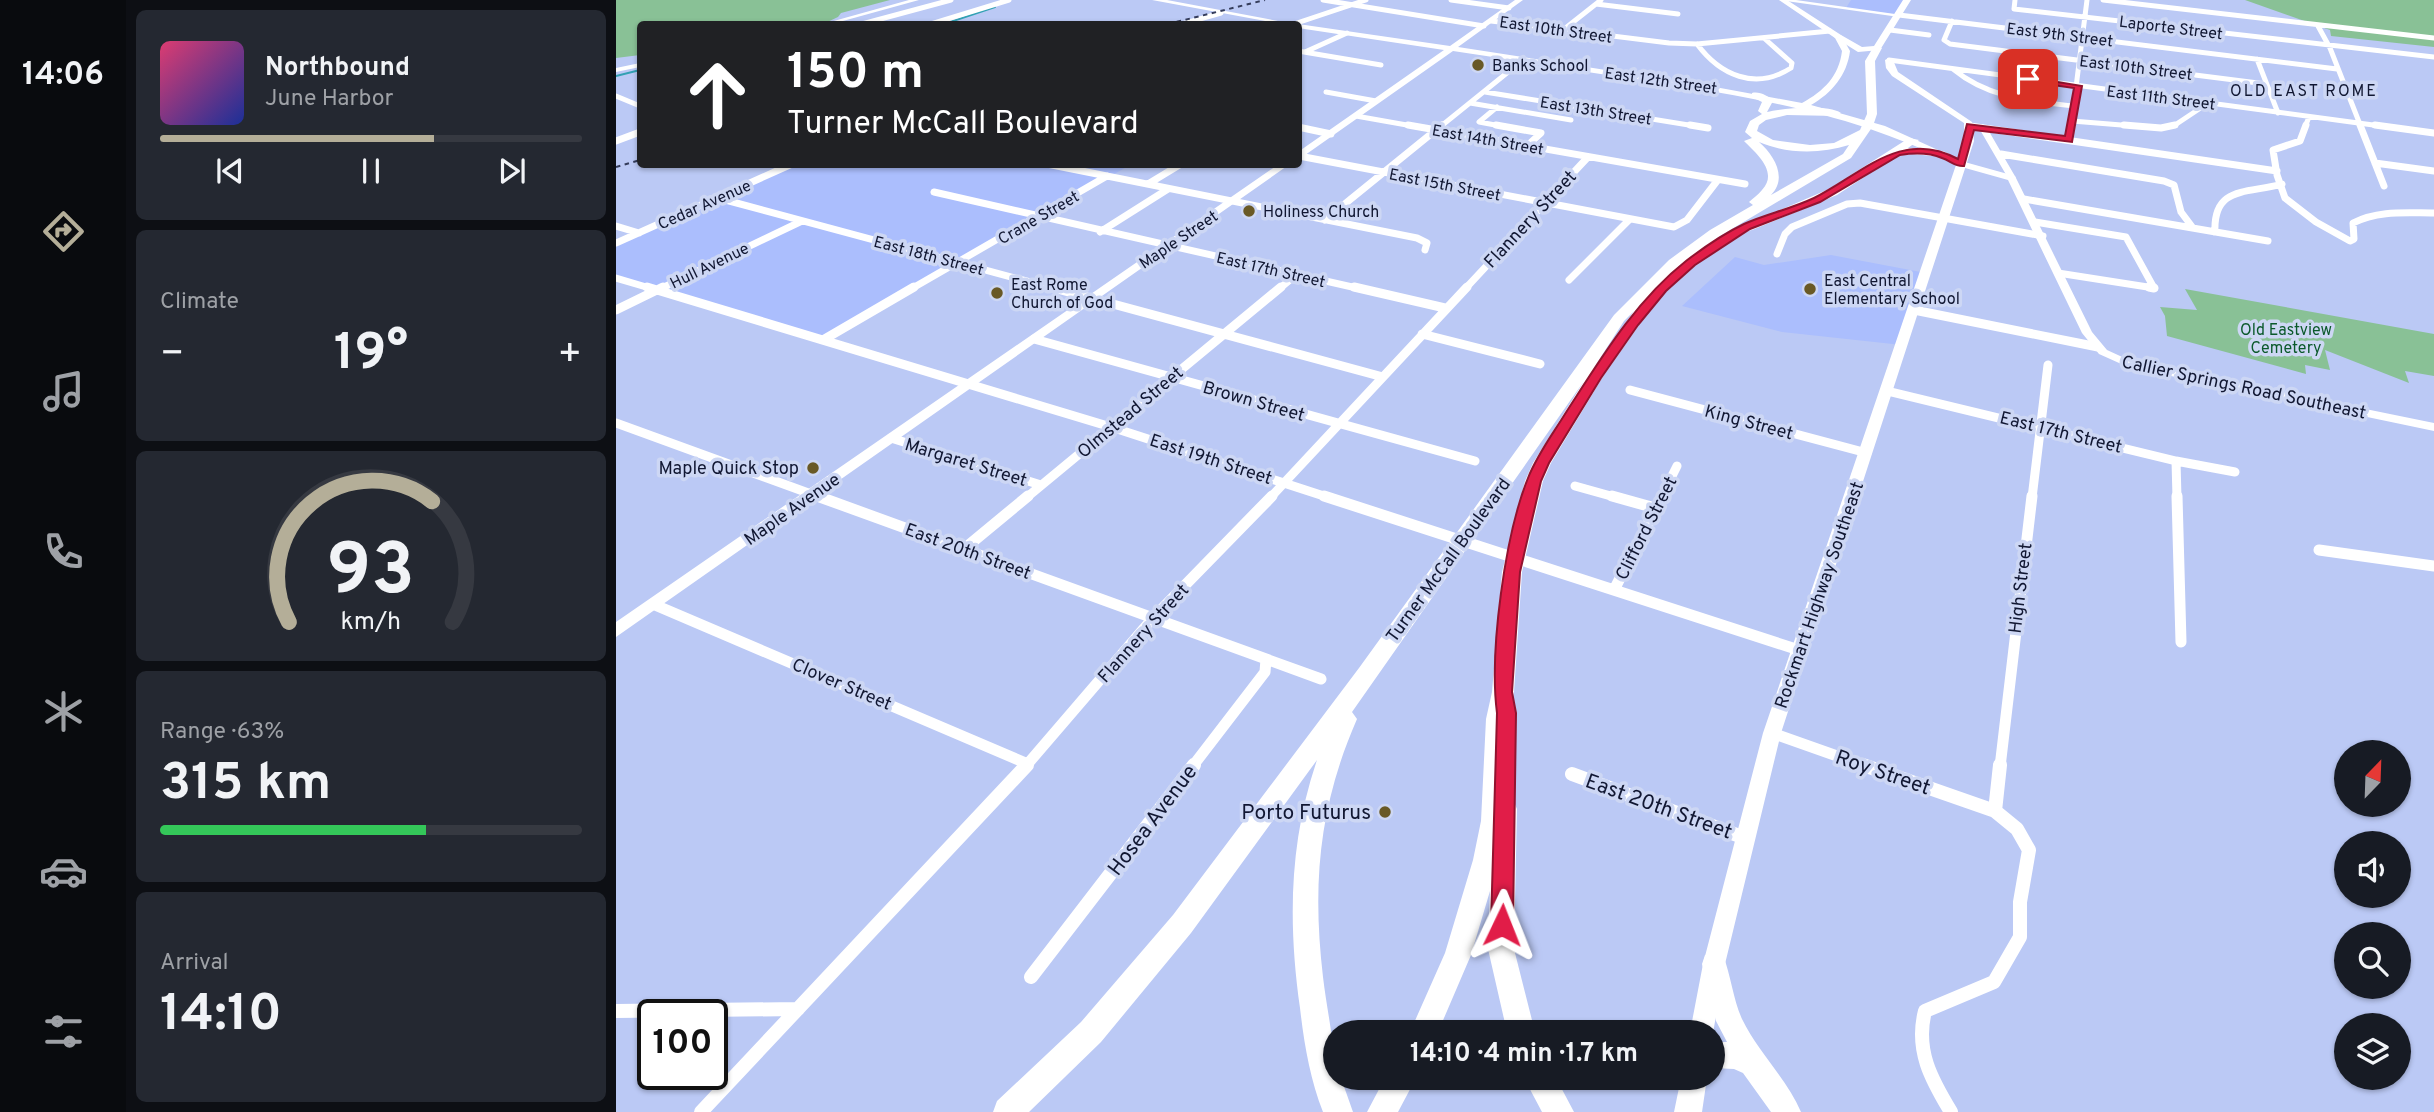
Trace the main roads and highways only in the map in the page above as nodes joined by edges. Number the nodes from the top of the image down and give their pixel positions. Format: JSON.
{"nodes":[{"id":1,"x":1155,"y":0,"type":"edge"},
{"id":2,"x":1520,"y":0,"type":"edge"},
{"id":3,"x":1782,"y":0,"type":"edge"},
{"id":4,"x":1907,"y":0,"type":"edge"},
{"id":5,"x":1269,"y":21,"type":"edge"},
{"id":6,"x":1302,"y":26,"type":"edge"},
{"id":7,"x":1834,"y":34,"type":"junction"},
{"id":8,"x":1882,"y":43,"type":"junction"},
{"id":9,"x":1449,"y":49,"type":"junction"},
{"id":10,"x":1889,"y":60,"type":"joint"},
{"id":11,"x":1834,"y":80,"type":"junction"},
{"id":12,"x":1756,"y":94,"type":"junction"},
{"id":13,"x":1820,"y":96,"type":"junction"},
{"id":14,"x":1768,"y":97,"type":"junction"},
{"id":15,"x":1799,"y":103,"type":"junction"},
{"id":16,"x":1763,"y":111,"type":"junction"},
{"id":17,"x":1836,"y":113,"type":"junction"},
{"id":18,"x":1868,"y":126,"type":"junction"},
{"id":19,"x":1913,"y":140,"type":"junction"},
{"id":20,"x":1928,"y":148,"type":"junction"},
{"id":21,"x":1966,"y":151,"type":"junction"},
{"id":22,"x":1897,"y":153,"type":"junction"},
{"id":23,"x":1302,"y":154,"type":"edge"},
{"id":24,"x":1943,"y":155,"type":"junction"},
{"id":25,"x":1961,"y":164,"type":"junction"},
{"id":26,"x":1281,"y":168,"type":"edge"},
{"id":27,"x":1747,"y":227,"type":"junction"},
{"id":28,"x":1716,"y":233,"type":"junction"},
{"id":29,"x":966,"y":385,"type":"joint"},
{"id":30,"x":616,"y":631,"type":"edge"},
{"id":31,"x":1396,"y":633,"type":"junction"},
{"id":32,"x":1503,"y":692,"type":"junction"},
{"id":33,"x":1714,"y":964,"type":"junction"},
{"id":34,"x":1429,"y":1020,"type":"edge"},
{"id":35,"x":1518,"y":1020,"type":"edge"},
{"id":36,"x":1704,"y":1020,"type":"edge"},
{"id":37,"x":1725,"y":1056,"type":"edge"},
{"id":38,"x":1752,"y":1063,"type":"junction"},
{"id":39,"x":1394,"y":1090,"type":"edge"},
{"id":40,"x":1546,"y":1090,"type":"edge"},
{"id":41,"x":1692,"y":1090,"type":"edge"},
{"id":42,"x":1008,"y":1112,"type":"edge"},
{"id":43,"x":1338,"y":1112,"type":"edge"},
{"id":44,"x":1382,"y":1112,"type":"edge"},
{"id":45,"x":1559,"y":1112,"type":"edge"},
{"id":46,"x":1688,"y":1112,"type":"edge"},
{"id":47,"x":1787,"y":1112,"type":"edge"}],
"edges":[{"from":1,"to":5,"type":"main road","name":"East 12th Street"},
{"from":2,"to":9,"type":"main road"},
{"from":3,"to":7,"type":"main road"},
{"from":4,"to":8,"type":"main road","name":"Turner McCall Boulevard"},
{"from":6,"to":9,"type":"main road","name":"East 12th Street"},
{"from":7,"to":8,"type":"main road"},
{"from":7,"to":11,"type":"main road"},
{"from":8,"to":10,"type":"main road"},
{"from":8,"to":18,"type":"highway","name":"Turner McCall Boulevard"},
{"from":8,"to":27,"type":"highway","name":"Turner McCall Boulevard"},
{"from":9,"to":12,"type":"main road","name":"East 12th Street"},
{"from":9,"to":23,"type":"main road"},
{"from":10,"to":21,"type":"main road","name":"Rockmart Highway Southeast"},
{"from":11,"to":13,"type":"main road"},
{"from":11,"to":15,"type":"main road"},
{"from":12,"to":14,"type":"main road","name":"East 12th Street"},
{"from":12,"to":16,"type":"highway"},
{"from":13,"to":15,"type":"main road"},
{"from":13,"to":17,"type":"main road"},
{"from":14,"to":15,"type":"main road"},
{"from":14,"to":15,"type":"main road","name":"East 12th Street"},
{"from":15,"to":16,"type":"highway"},
{"from":15,"to":17,"type":"highway"},
{"from":15,"to":18,"type":"highway"},
{"from":16,"to":28,"type":"highway"},
{"from":17,"to":19,"type":"main road"},
{"from":18,"to":28,"type":"highway","name":"Turner McCall Boulevard"},
{"from":19,"to":20,"type":"main road"},
{"from":19,"to":22,"type":"highway"},
{"from":20,"to":21,"type":"main road"},
{"from":20,"to":24,"type":"main road"},
{"from":21,"to":25,"type":"main road","name":"Rockmart Highway Southeast"},
{"from":22,"to":24,"type":"highway"},
{"from":22,"to":27,"type":"highway"},
{"from":24,"to":25,"type":"main road"},
{"from":25,"to":33,"type":"main road","name":"Rockmart Highway Southeast"},
{"from":26,"to":29,"type":"main road","name":"Maple Street"},
{"from":27,"to":32,"type":"highway","name":"Turner McCall Boulevard"},
{"from":28,"to":31,"type":"highway","name":"Turner McCall Boulevard"},
{"from":29,"to":30,"type":"main road","name":"Maple Avenue"},
{"from":31,"to":42,"type":"highway","name":"Turner McCall Boulevard"},
{"from":31,"to":43,"type":"highway"},
{"from":32,"to":34,"type":"highway","name":"Turner McCall Boulevard"},
{"from":32,"to":35,"type":"highway"},
{"from":33,"to":36,"type":"main road","name":"Rockmart Highway Southeast"},
{"from":33,"to":38,"type":"main road"},
{"from":37,"to":38,"type":"main road"},
{"from":38,"to":47,"type":"main road"},
{"from":39,"to":44,"type":"highway"},
{"from":40,"to":45,"type":"highway"},
{"from":41,"to":46,"type":"main road"}]}
